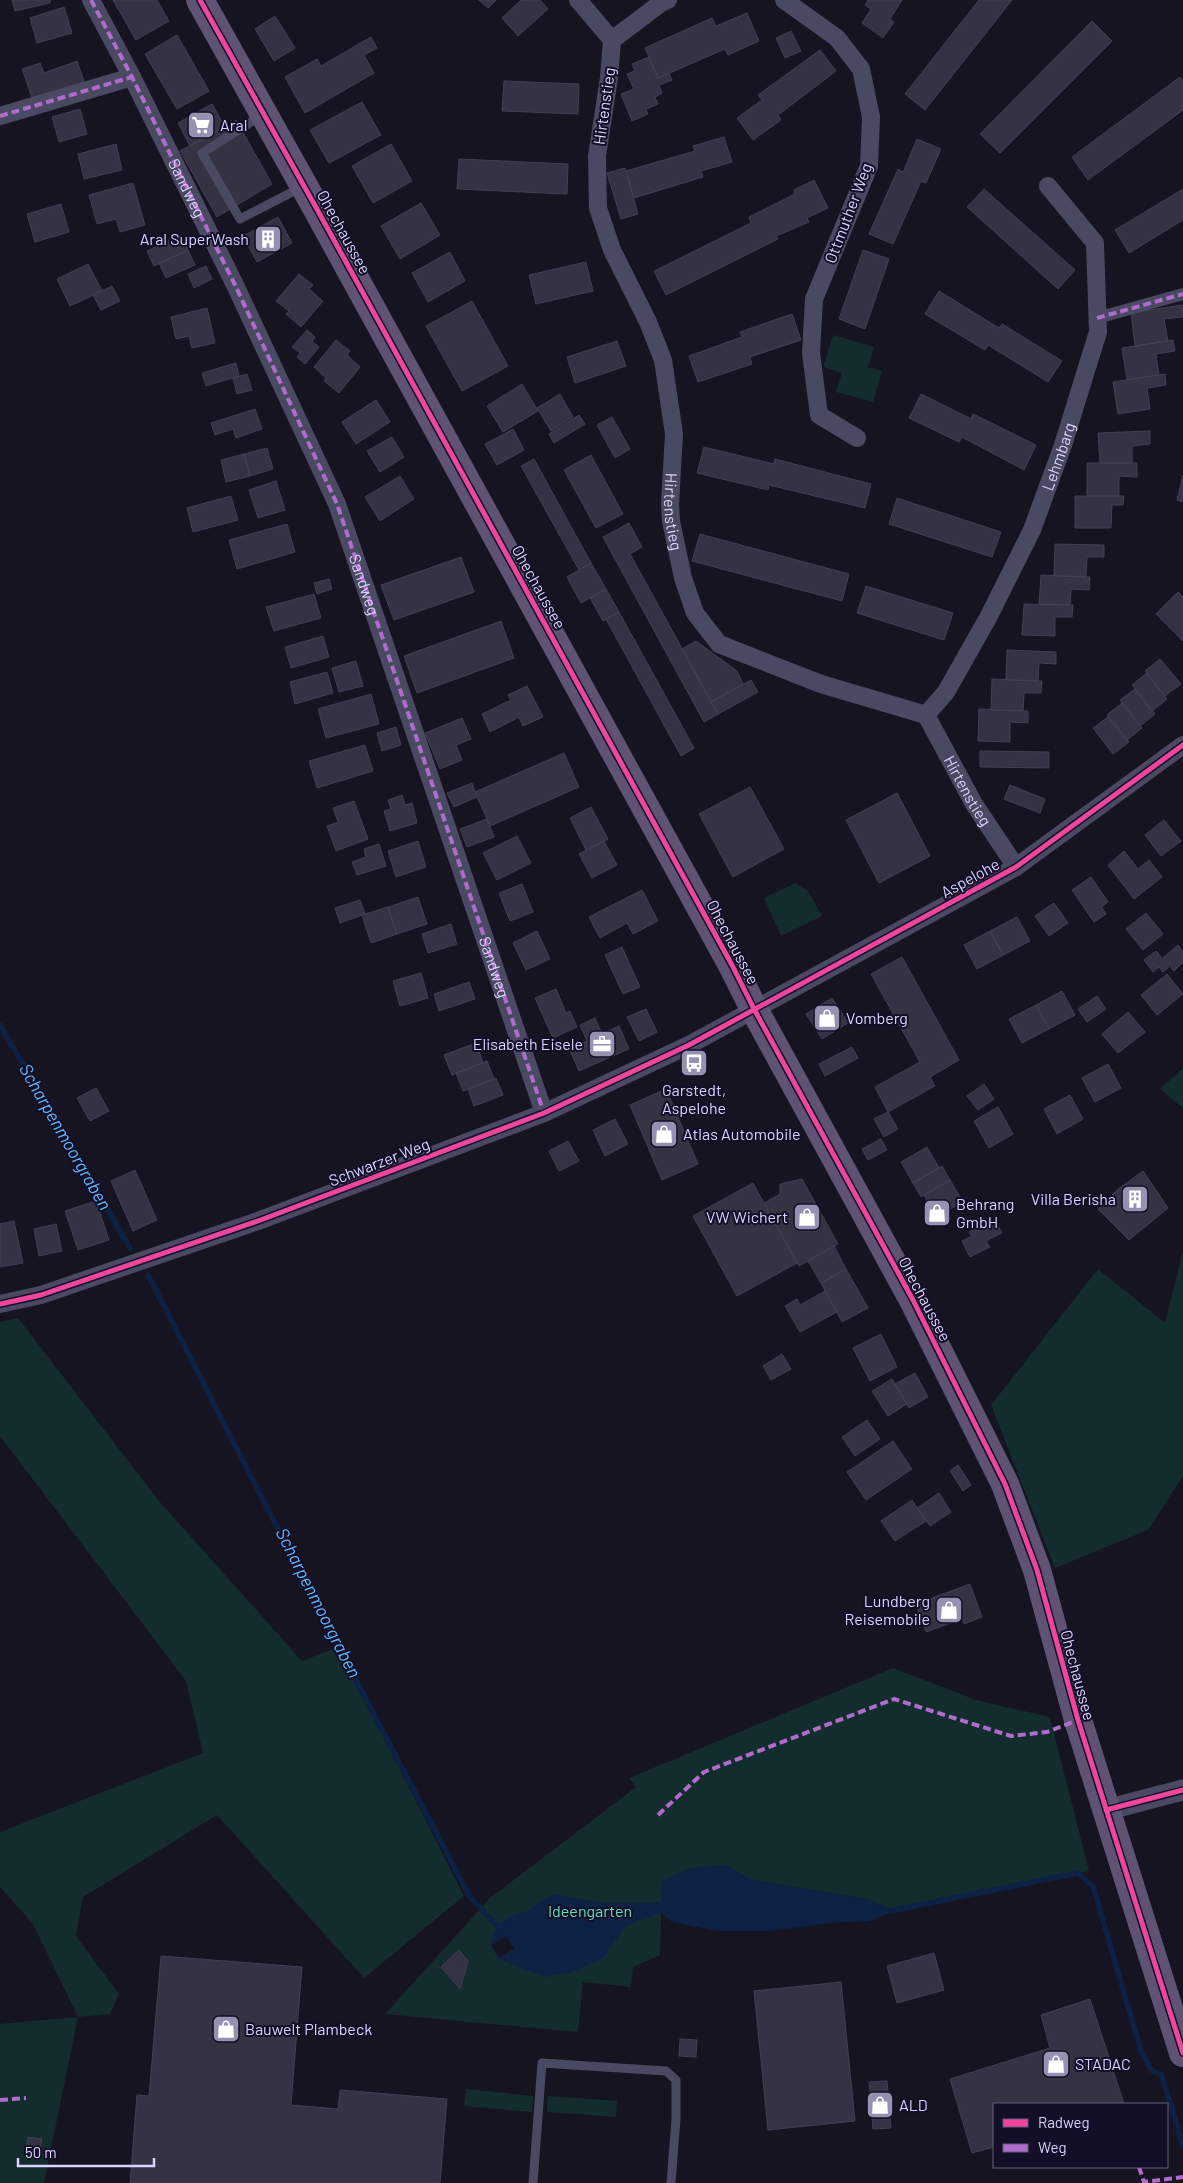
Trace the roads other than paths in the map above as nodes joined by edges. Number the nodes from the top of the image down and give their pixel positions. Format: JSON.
{"nodes":[{"id":1,"x":90,"y":0,"type":"edge"},
{"id":2,"x":200,"y":0,"type":"edge"},
{"id":3,"x":578,"y":0,"type":"edge"},
{"id":4,"x":668,"y":0,"type":"edge"},
{"id":5,"x":784,"y":0,"type":"edge"},
{"id":6,"x":612,"y":40,"type":"junction"},
{"id":7,"x":132,"y":77,"type":"junction"},
{"id":8,"x":264,"y":114,"type":"junction"},
{"id":9,"x":0,"y":116,"type":"edge"},
{"id":10,"x":304,"y":186,"type":"junction"},
{"id":11,"x":1048,"y":186,"type":"dead end"},
{"id":12,"x":1183,"y":294,"type":"edge"},
{"id":13,"x":1097,"y":318,"type":"junction"},
{"id":14,"x":857,"y":438,"type":"dead end"},
{"id":15,"x":926,"y":715,"type":"junction"},
{"id":16,"x":1183,"y":745,"type":"edge"},
{"id":17,"x":1016,"y":866,"type":"junction"},
{"id":18,"x":754,"y":1009,"type":"junction"},
{"id":19,"x":544,"y":1113,"type":"junction"},
{"id":20,"x":0,"y":1304,"type":"edge"},
{"id":21,"x":1183,"y":1790,"type":"edge"},
{"id":22,"x":1106,"y":1810,"type":"junction"},
{"id":23,"x":1183,"y":2053,"type":"edge"},
{"id":24,"x":532,"y":2183,"type":"edge"},
{"id":25,"x":670,"y":2183,"type":"edge"}],
"edges":[{"from":1,"to":7,"type":"street","name":"Sandweg"},
{"from":2,"to":8,"type":"main road","name":"Ohechaussee"},
{"from":3,"to":6,"type":"street"},
{"from":4,"to":6,"type":"street"},
{"from":5,"to":14,"type":"street","name":"Ottmuther Weg"},
{"from":6,"to":15,"type":"street","name":"Hirtenstieg"},
{"from":7,"to":9,"type":"street"},
{"from":7,"to":19,"type":"street","name":"Sandweg"},
{"from":8,"to":10,"type":"main road","name":"Ohechaussee"},
{"from":8,"to":10,"type":"lane"},
{"from":10,"to":18,"type":"main road","name":"Ohechaussee"},
{"from":11,"to":13,"type":"street","name":"Lehmbarg"},
{"from":12,"to":13,"type":"street"},
{"from":13,"to":15,"type":"street","name":"Lehmbarg"},
{"from":15,"to":17,"type":"street","name":"Hirtenstieg"},
{"from":16,"to":17,"type":"street","name":"Aspelohe"},
{"from":17,"to":18,"type":"street","name":"Aspelohe"},
{"from":18,"to":19,"type":"street","name":"Schwarzer Weg"},
{"from":18,"to":22,"type":"main road","name":"Ohechaussee"},
{"from":19,"to":20,"type":"street","name":"Schwarzer Weg"},
{"from":21,"to":22,"type":"street"},
{"from":22,"to":23,"type":"main road","name":"Ohechaussee"},
{"from":24,"to":25,"type":"lane"}]}
